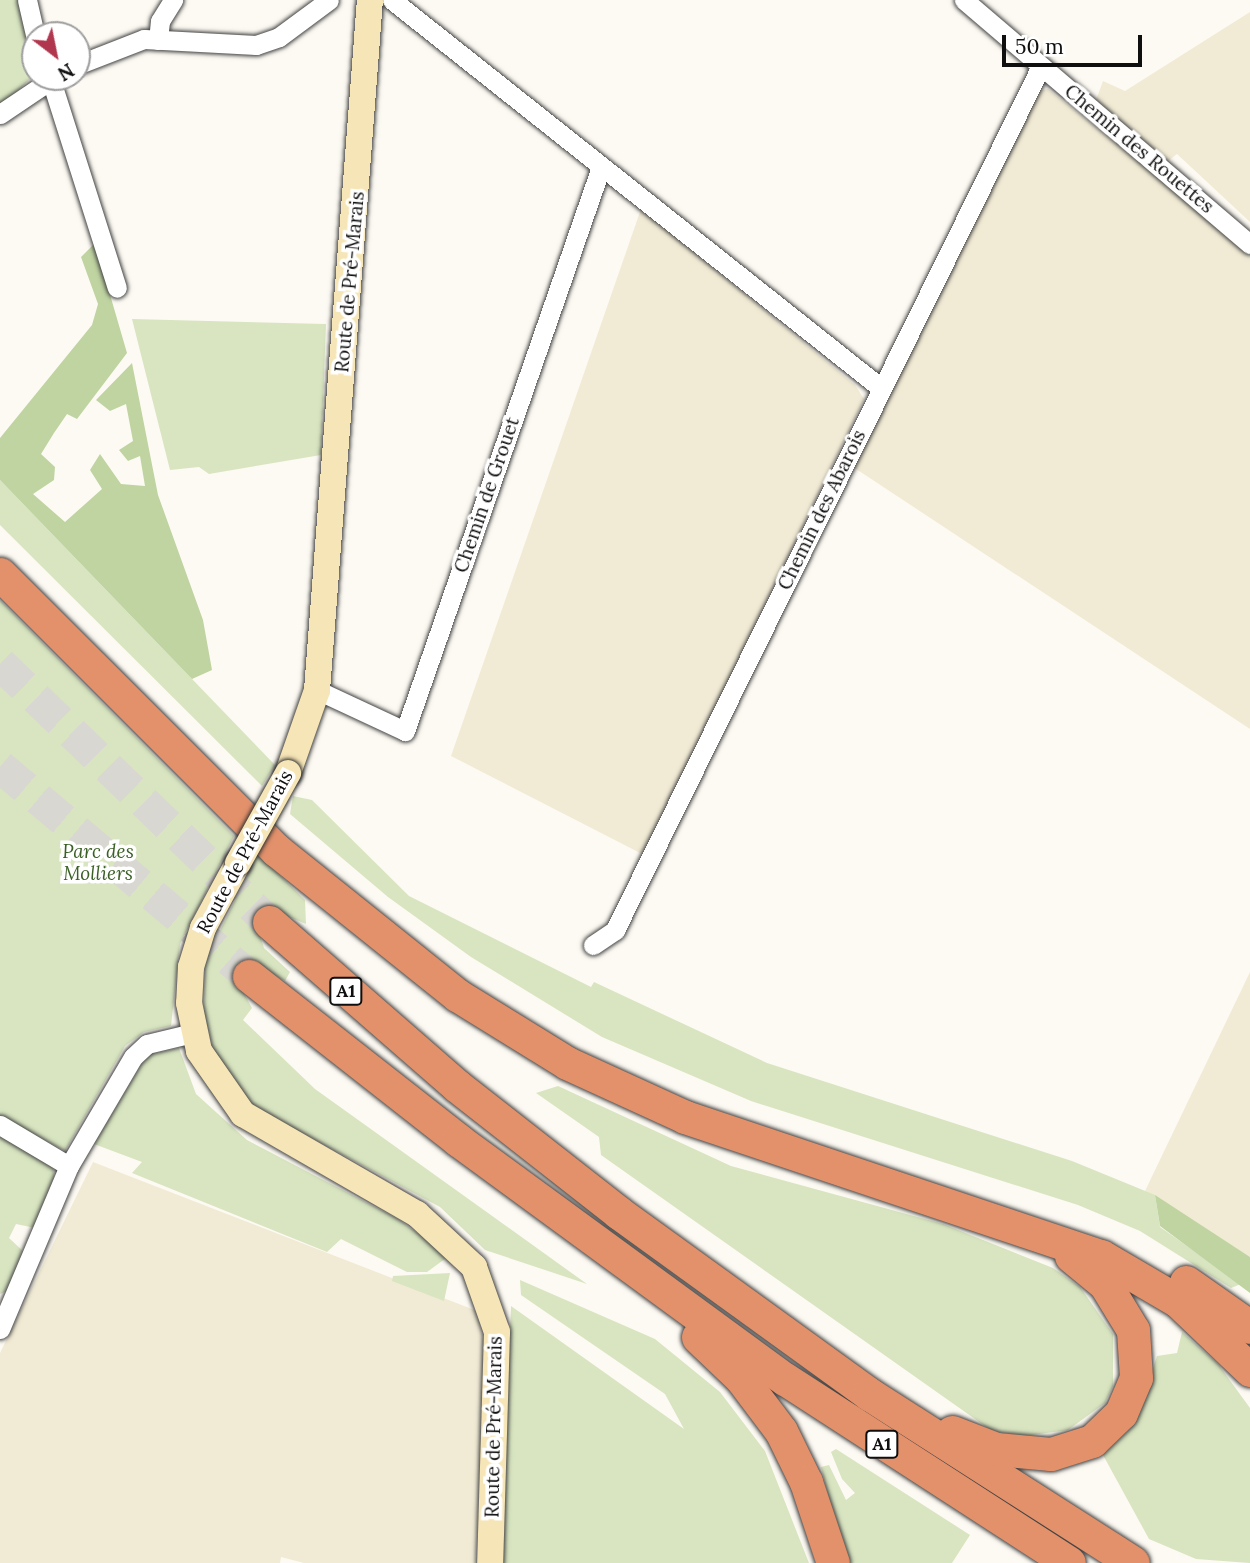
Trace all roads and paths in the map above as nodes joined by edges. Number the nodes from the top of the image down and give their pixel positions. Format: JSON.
{"nodes":[{"id":1,"x":27,"y":0,"type":"edge"},
{"id":2,"x":173,"y":0,"type":"edge"},
{"id":3,"x":329,"y":0,"type":"edge"},
{"id":4,"x":370,"y":0,"type":"edge"},
{"id":5,"x":393,"y":0,"type":"edge"},
{"id":6,"x":964,"y":0,"type":"edge"},
{"id":7,"x":32,"y":21,"type":"edge"},
{"id":8,"x":158,"y":40,"type":"junction"},
{"id":9,"x":91,"y":59,"type":"edge"},
{"id":10,"x":1041,"y":66,"type":"junction"},
{"id":11,"x":33,"y":91,"type":"edge"},
{"id":12,"x":56,"y":91,"type":"edge"},
{"id":13,"x":0,"y":114,"type":"edge"},
{"id":14,"x":601,"y":167,"type":"junction"},
{"id":15,"x":1250,"y":244,"type":"edge"},
{"id":16,"x":117,"y":288,"type":"dead end"},
{"id":17,"x":881,"y":388,"type":"junction"},
{"id":18,"x":0,"y":548,"type":"edge"},
{"id":19,"x":0,"y":574,"type":"edge"},
{"id":20,"x":317,"y":690,"type":"junction"},
{"id":21,"x":269,"y":922,"type":"tunnel mouth"},
{"id":22,"x":593,"y":945,"type":"dead end"},
{"id":23,"x":249,"y":976,"type":"tunnel mouth"},
{"id":24,"x":193,"y":1033,"type":"junction"},
{"id":25,"x":0,"y":1125,"type":"edge"},
{"id":26,"x":69,"y":1166,"type":"junction"},
{"id":27,"x":1021,"y":1226,"type":"junction"},
{"id":28,"x":582,"y":1232,"type":"junction"},
{"id":29,"x":1192,"y":1286,"type":"junction"},
{"id":30,"x":1250,"y":1326,"type":"edge"},
{"id":31,"x":0,"y":1329,"type":"edge"},
{"id":32,"x":1250,"y":1345,"type":"edge"},
{"id":33,"x":1250,"y":1370,"type":"edge"},
{"id":34,"x":869,"y":1394,"type":"junction"},
{"id":35,"x":489,"y":1563,"type":"edge"},
{"id":36,"x":833,"y":1563,"type":"edge"},
{"id":37,"x":1069,"y":1563,"type":"edge"},
{"id":38,"x":1133,"y":1563,"type":"edge"}],
"edges":[{"from":1,"to":7,"type":"street"},
{"from":2,"to":8,"type":"street"},
{"from":3,"to":8,"type":"street"},
{"from":4,"to":20,"type":"street","name":"Route de Pré-Marais"},
{"from":5,"to":14,"type":"street"},
{"from":6,"to":10,"type":"street","name":"Chemin des Rouettes"},
{"from":8,"to":9,"type":"street"},
{"from":10,"to":15,"type":"street","name":"Chemin des Rouettes"},
{"from":10,"to":17,"type":"street","name":"Chemin des Abarois"},
{"from":11,"to":13,"type":"street"},
{"from":12,"to":16,"type":"street"},
{"from":14,"to":17,"type":"street"},
{"from":14,"to":20,"type":"street","name":"Chemin de Grouet"},
{"from":17,"to":22,"type":"street","name":"Chemin des Abarois"},
{"from":18,"to":29,"type":"highway"},
{"from":19,"to":27,"type":"highway"},
{"from":20,"to":24,"type":"street","name":"Route de Pré-Marais","bridge":true},
{"from":21,"to":34,"type":"highway","number":"A1"},
{"from":23,"to":28,"type":"highway","number":"A1"},
{"from":24,"to":26,"type":"street"},
{"from":24,"to":35,"type":"street","name":"Route de Pré-Marais"},
{"from":25,"to":26,"type":"street"},
{"from":26,"to":31,"type":"street"},
{"from":27,"to":33,"type":"highway"},
{"from":27,"to":34,"type":"highway"},
{"from":28,"to":36,"type":"highway"},
{"from":28,"to":37,"type":"highway","number":"A1"},
{"from":29,"to":30,"type":"highway"},
{"from":29,"to":32,"type":"highway"},
{"from":34,"to":38,"type":"highway","number":"A1"}]}
